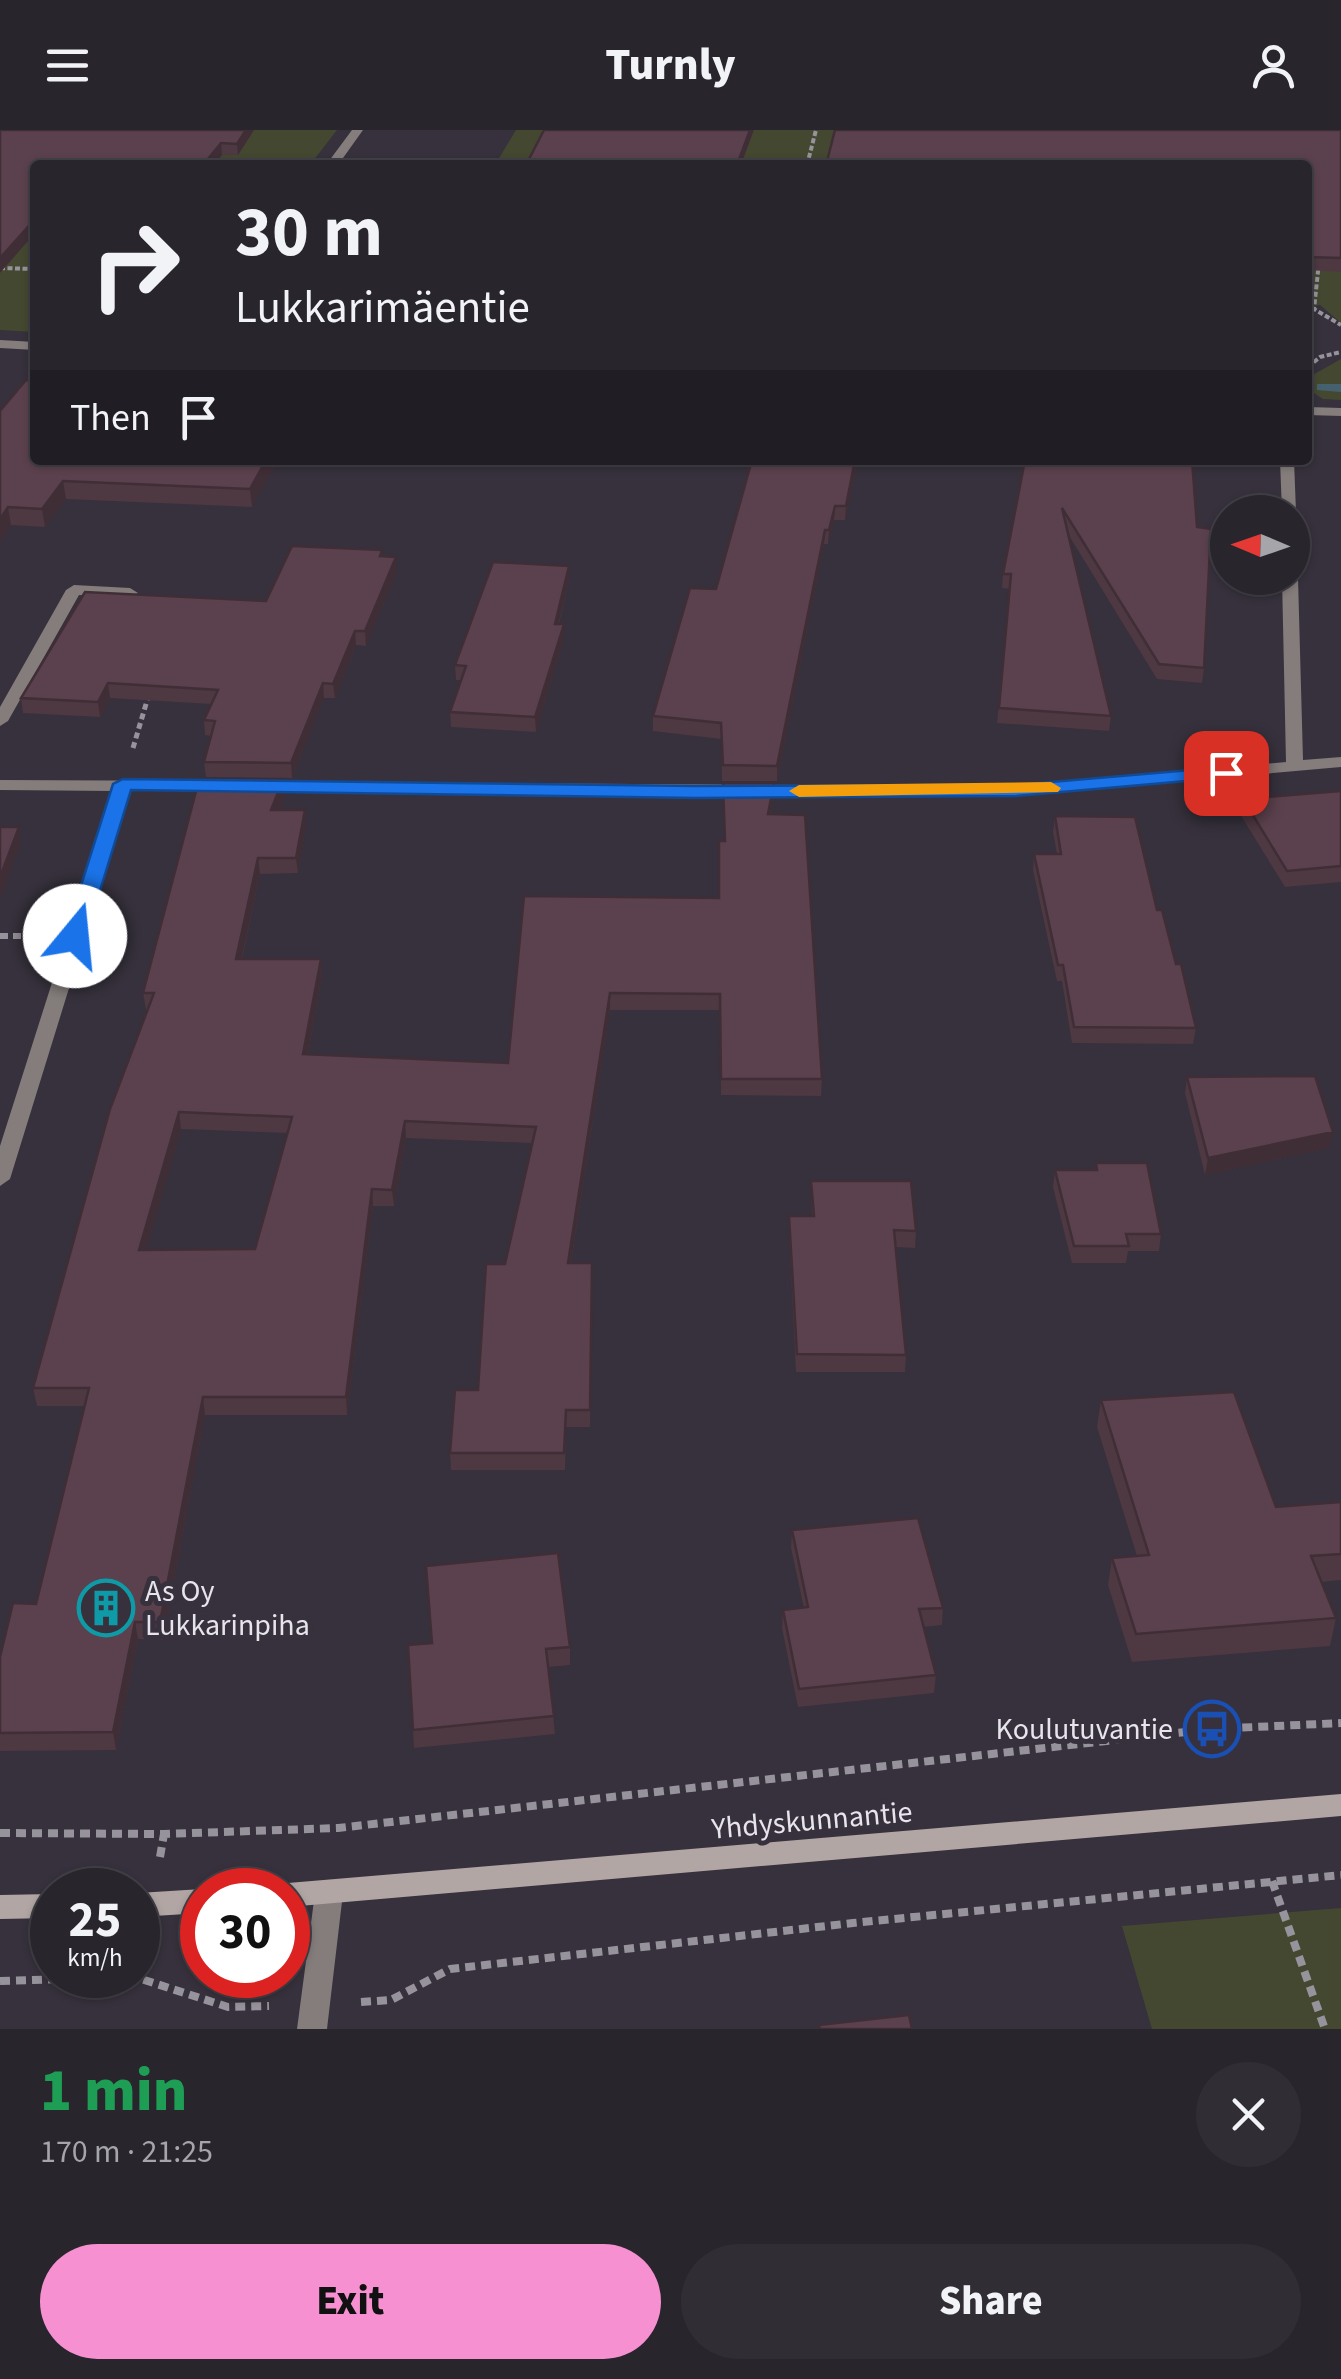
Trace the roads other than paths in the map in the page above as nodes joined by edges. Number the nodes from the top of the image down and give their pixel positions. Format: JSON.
{"nodes":[{"id":1,"x":358,"y":130,"type":"edge"},
{"id":2,"x":336,"y":160,"type":"edge"},
{"id":3,"x":0,"y":344,"type":"edge"},
{"id":4,"x":30,"y":346,"type":"edge"},
{"id":5,"x":1312,"y":411,"type":"edge"},
{"id":6,"x":1341,"y":412,"type":"edge"},
{"id":7,"x":1287,"y":465,"type":"edge"},
{"id":8,"x":1288,"y":495,"type":"edge"},
{"id":9,"x":130,"y":593,"type":"edge"},
{"id":10,"x":1290,"y":595,"type":"edge"},
{"id":11,"x":0,"y":721,"type":"edge"},
{"id":12,"x":1341,"y":762,"type":"edge"},
{"id":13,"x":1295,"y":767,"type":"junction"},
{"id":14,"x":0,"y":784,"type":"edge"},
{"id":15,"x":123,"y":784,"type":"junction"},
{"id":16,"x":0,"y":1179,"type":"edge"},
{"id":17,"x":1341,"y":1805,"type":"edge"},
{"id":18,"x":329,"y":1892,"type":"junction"},
{"id":19,"x":310,"y":1893,"type":"edge"},
{"id":20,"x":30,"y":1907,"type":"edge"},
{"id":21,"x":0,"y":1908,"type":"edge"},
{"id":22,"x":314,"y":2017,"type":"edge"}],
"edges":[{"from":1,"to":2,"type":"street"},
{"from":3,"to":4,"type":"street"},
{"from":5,"to":6,"type":"street"},
{"from":7,"to":8,"type":"street"},
{"from":9,"to":11,"type":"street"},
{"from":10,"to":13,"type":"street"},
{"from":12,"to":13,"type":"street"},
{"from":13,"to":15,"type":"street"},
{"from":14,"to":15,"type":"street"},
{"from":15,"to":16,"type":"street"},
{"from":17,"to":18,"type":"main road","name":"Yhdyskunnantie"},
{"from":18,"to":19,"type":"main road","name":"Yhdyskunnantie"},
{"from":18,"to":22,"type":"street"},
{"from":20,"to":21,"type":"main road"}]}
